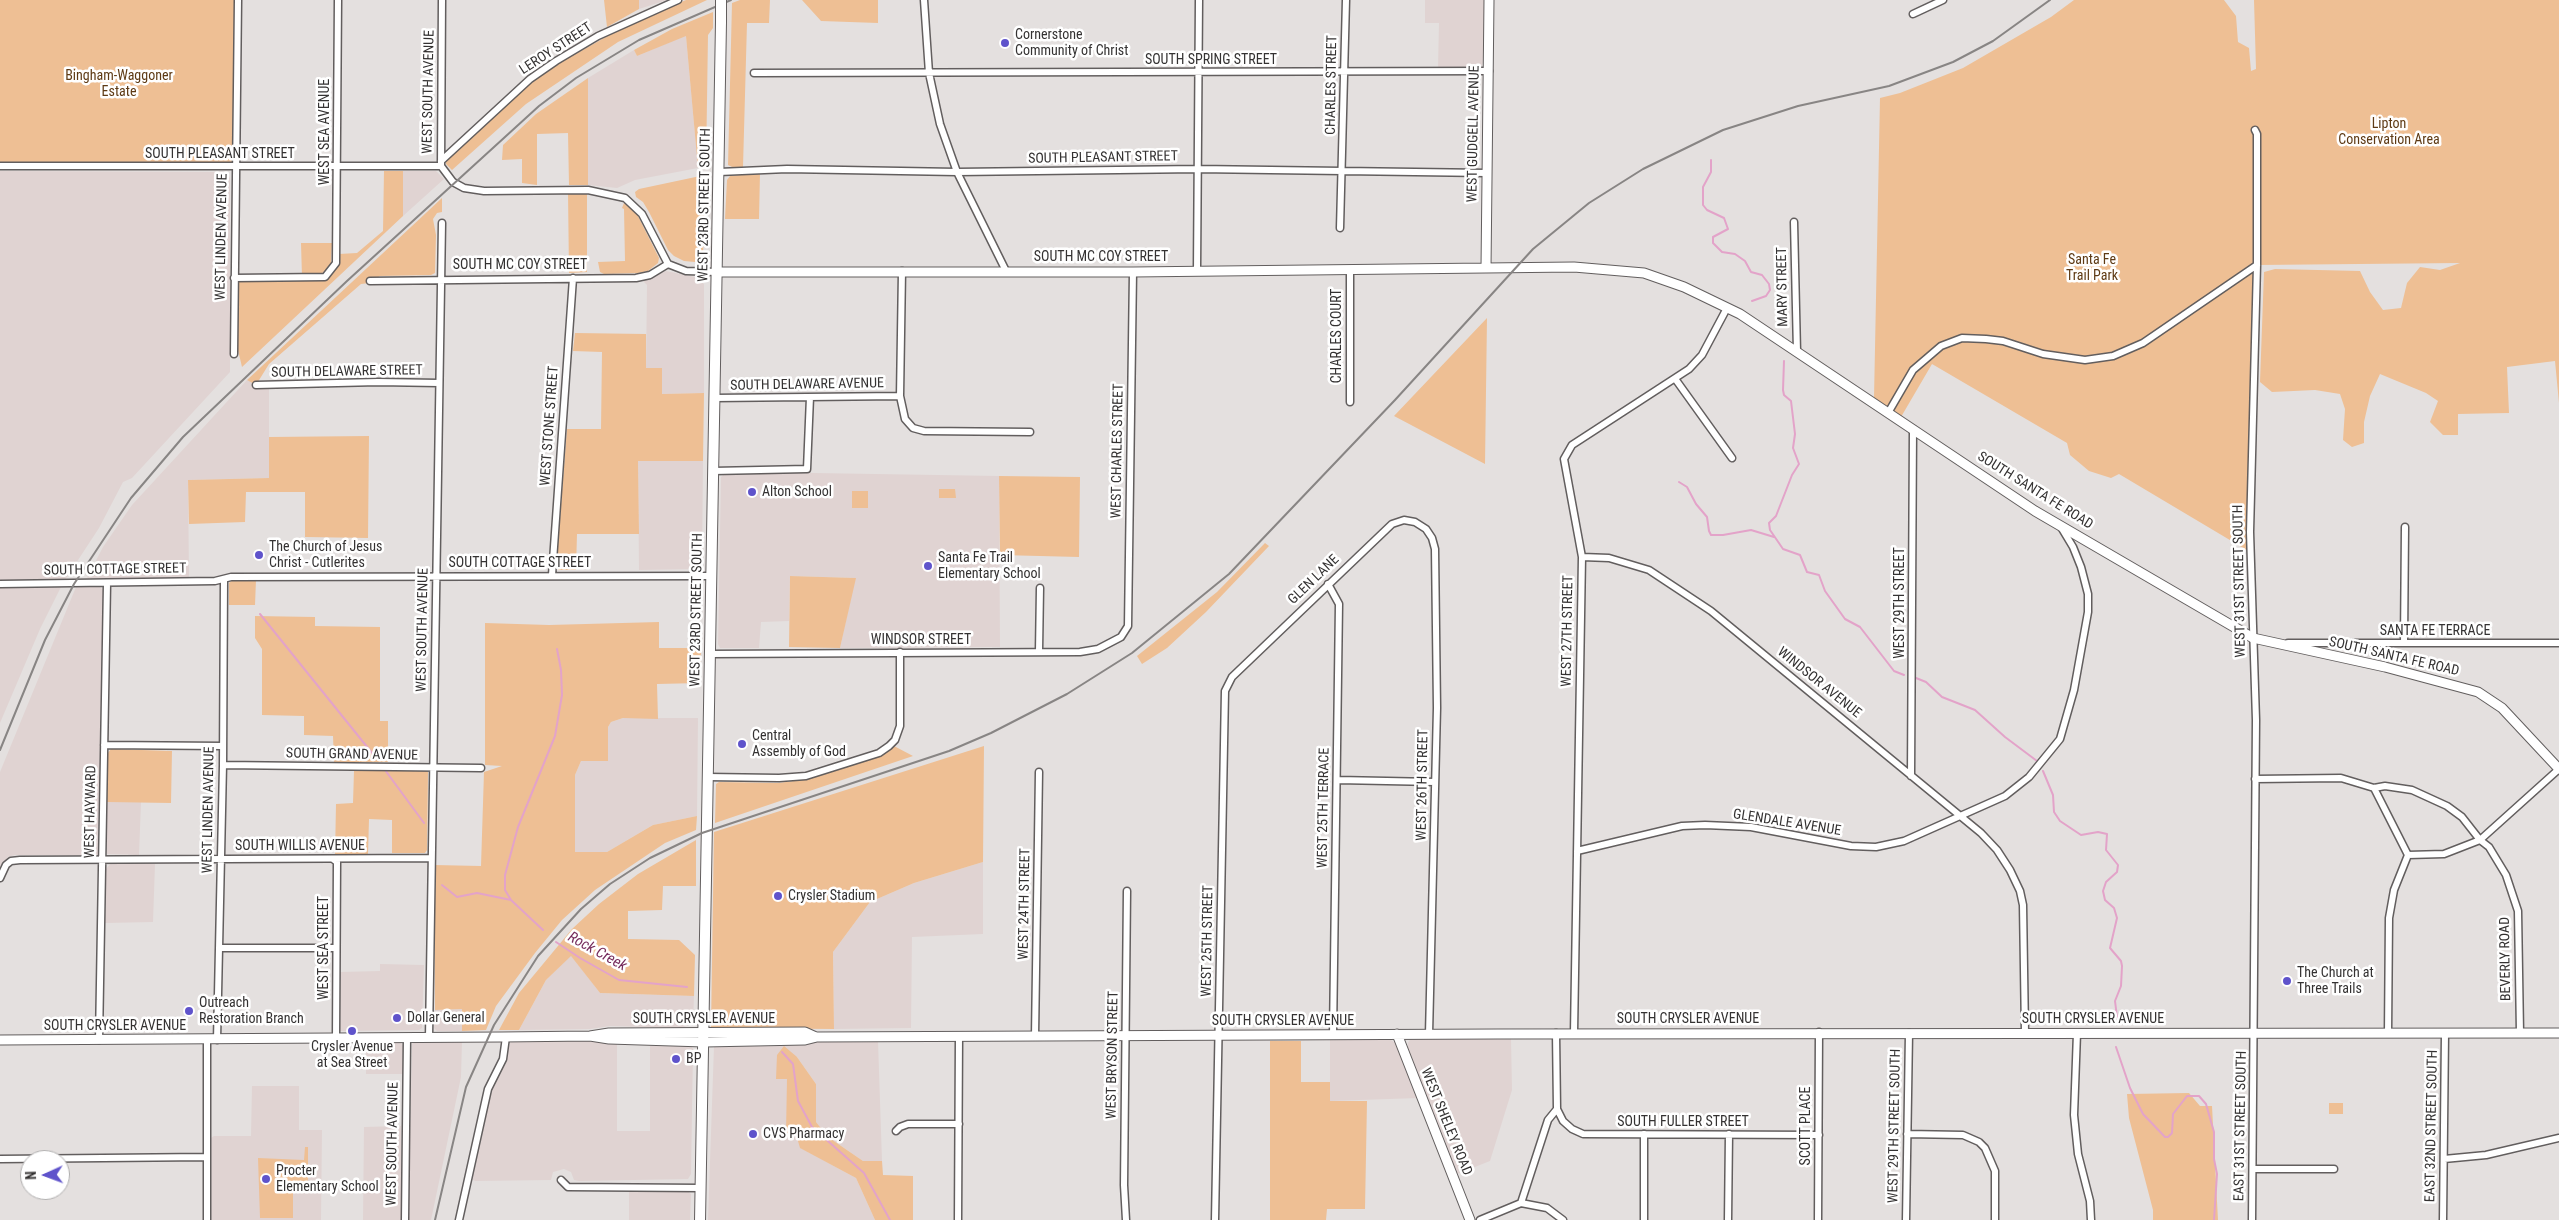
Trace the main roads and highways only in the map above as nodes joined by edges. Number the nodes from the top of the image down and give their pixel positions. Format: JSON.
{"nodes":[{"id":1,"x":721,"y":0,"type":"edge"},
{"id":2,"x":1489,"y":0,"type":"edge"},
{"id":3,"x":1486,"y":268,"type":"junction"},
{"id":4,"x":717,"y":272,"type":"junction"},
{"id":5,"x":2559,"y":769,"type":"edge"},
{"id":6,"x":2559,"y":1033,"type":"edge"},
{"id":7,"x":1397,"y":1034,"type":"junction"},
{"id":8,"x":704,"y":1037,"type":"junction"},
{"id":9,"x":0,"y":1040,"type":"edge"},
{"id":10,"x":700,"y":1220,"type":"edge"},
{"id":11,"x":1470,"y":1220,"type":"edge"}],
"edges":[{"from":1,"to":4,"type":"main road","name":"WEST 23RD STREET SOUTH","bridge":true},
{"from":2,"to":3,"type":"main road","name":"WEST GUDGELL AVENUE"},
{"from":3,"to":4,"type":"main road","name":"SOUTH MC COY STREET"},
{"from":3,"to":5,"type":"main road","name":"SOUTH SANTA FE ROAD"},
{"from":4,"to":8,"type":"main road","name":"WEST 23RD STREET SOUTH"},
{"from":6,"to":7,"type":"main road","name":"SOUTH CRYSLER AVENUE"},
{"from":7,"to":8,"type":"main road","name":"SOUTH CRYSLER AVENUE"},
{"from":7,"to":11,"type":"main road","name":"WEST SHELEY ROAD"},
{"from":8,"to":9,"type":"main road","name":"SOUTH CRYSLER AVENUE"},
{"from":8,"to":10,"type":"main road","name":"WEST 23RD STREET SOUTH"}]}
